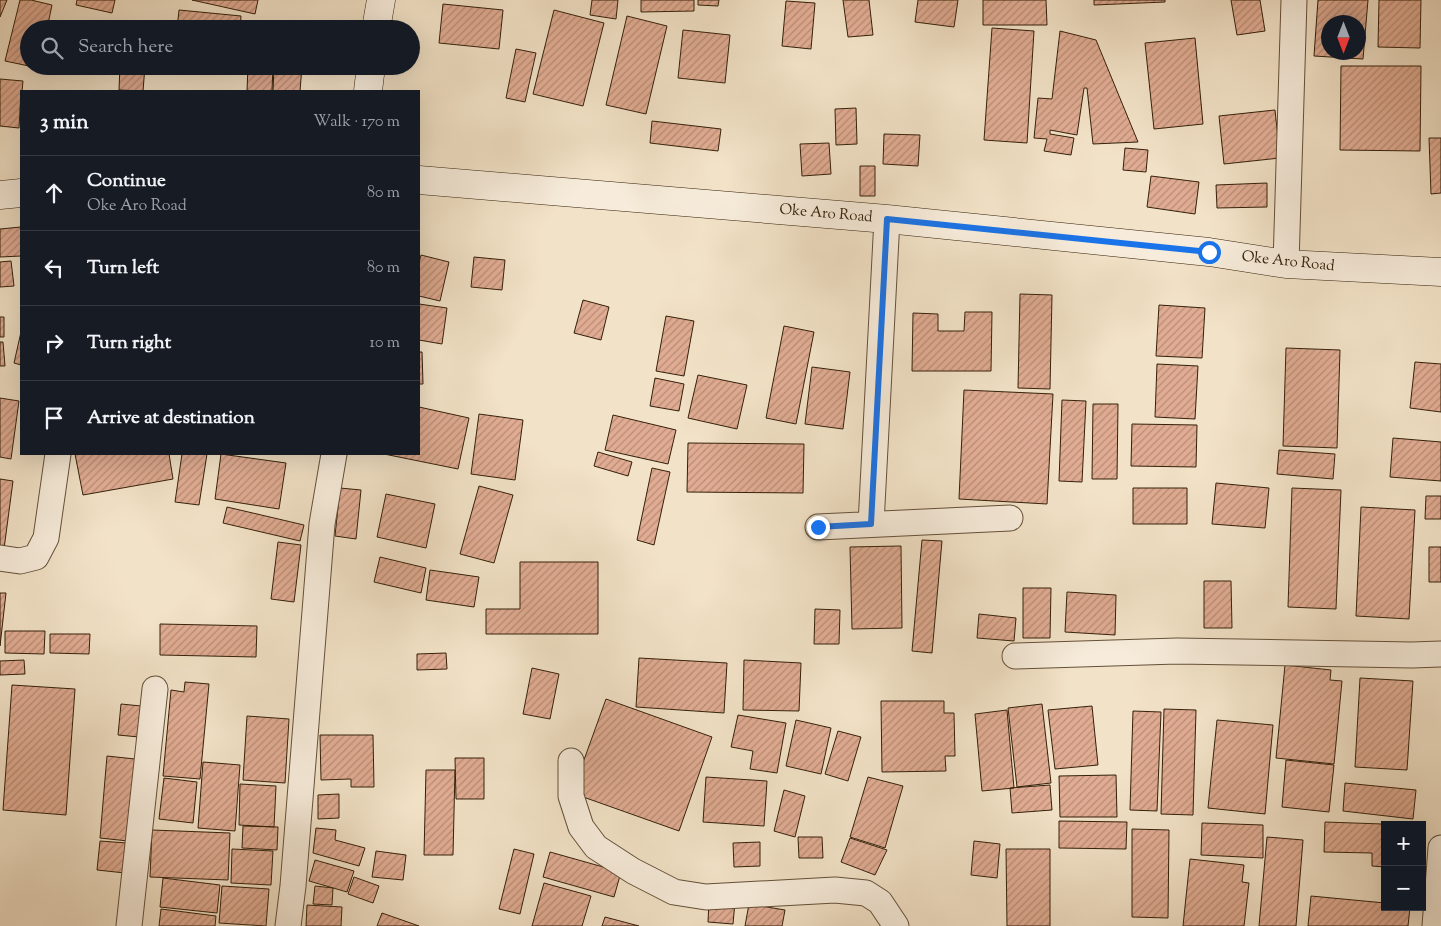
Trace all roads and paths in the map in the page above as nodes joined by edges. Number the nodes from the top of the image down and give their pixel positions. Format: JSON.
{"nodes":[{"id":1,"x":380,"y":0,"type":"edge"},
{"id":2,"x":1294,"y":0,"type":"edge"},
{"id":3,"x":377,"y":20,"type":"edge"},
{"id":4,"x":370,"y":75,"type":"edge"},
{"id":5,"x":368,"y":90,"type":"edge"},
{"id":6,"x":420,"y":180,"type":"edge"},
{"id":7,"x":20,"y":192,"type":"edge"},
{"id":8,"x":0,"y":194,"type":"edge"},
{"id":9,"x":887,"y":219,"type":"junction"},
{"id":10,"x":1286,"y":264,"type":"junction"},
{"id":11,"x":1441,"y":272,"type":"edge"},
{"id":12,"x":58,"y":455,"type":"edge"},
{"id":13,"x":334,"y":455,"type":"edge"},
{"id":14,"x":1010,"y":518,"type":"dead end"},
{"id":15,"x":871,"y":524,"type":"junction"},
{"id":16,"x":818,"y":527,"type":"dead end"},
{"id":17,"x":0,"y":558,"type":"edge"},
{"id":18,"x":1441,"y":654,"type":"edge"},
{"id":19,"x":1015,"y":656,"type":"dead end"},
{"id":20,"x":155,"y":689,"type":"dead end"},
{"id":21,"x":571,"y":761,"type":"dead end"},
{"id":22,"x":1441,"y":848,"type":"edge"},
{"id":23,"x":129,"y":926,"type":"edge"},
{"id":24,"x":288,"y":926,"type":"edge"},
{"id":25,"x":896,"y":926,"type":"edge"},
{"id":26,"x":1435,"y":926,"type":"edge"}],
"edges":[{"from":1,"to":3,"type":"main road"},
{"from":2,"to":10,"type":"street"},
{"from":4,"to":5,"type":"main road"},
{"from":6,"to":9,"type":"main road","name":"Oke Aro Road"},
{"from":7,"to":8,"type":"main road"},
{"from":9,"to":10,"type":"main road","name":"Oke Aro Road"},
{"from":9,"to":15,"type":"street"},
{"from":10,"to":11,"type":"main road","name":"Oke Aro Road"},
{"from":12,"to":17,"type":"street"},
{"from":13,"to":24,"type":"street"},
{"from":14,"to":15,"type":"street"},
{"from":15,"to":16,"type":"street"},
{"from":18,"to":19,"type":"street"},
{"from":20,"to":23,"type":"street"},
{"from":21,"to":25,"type":"street"},
{"from":22,"to":26,"type":"street"}]}
